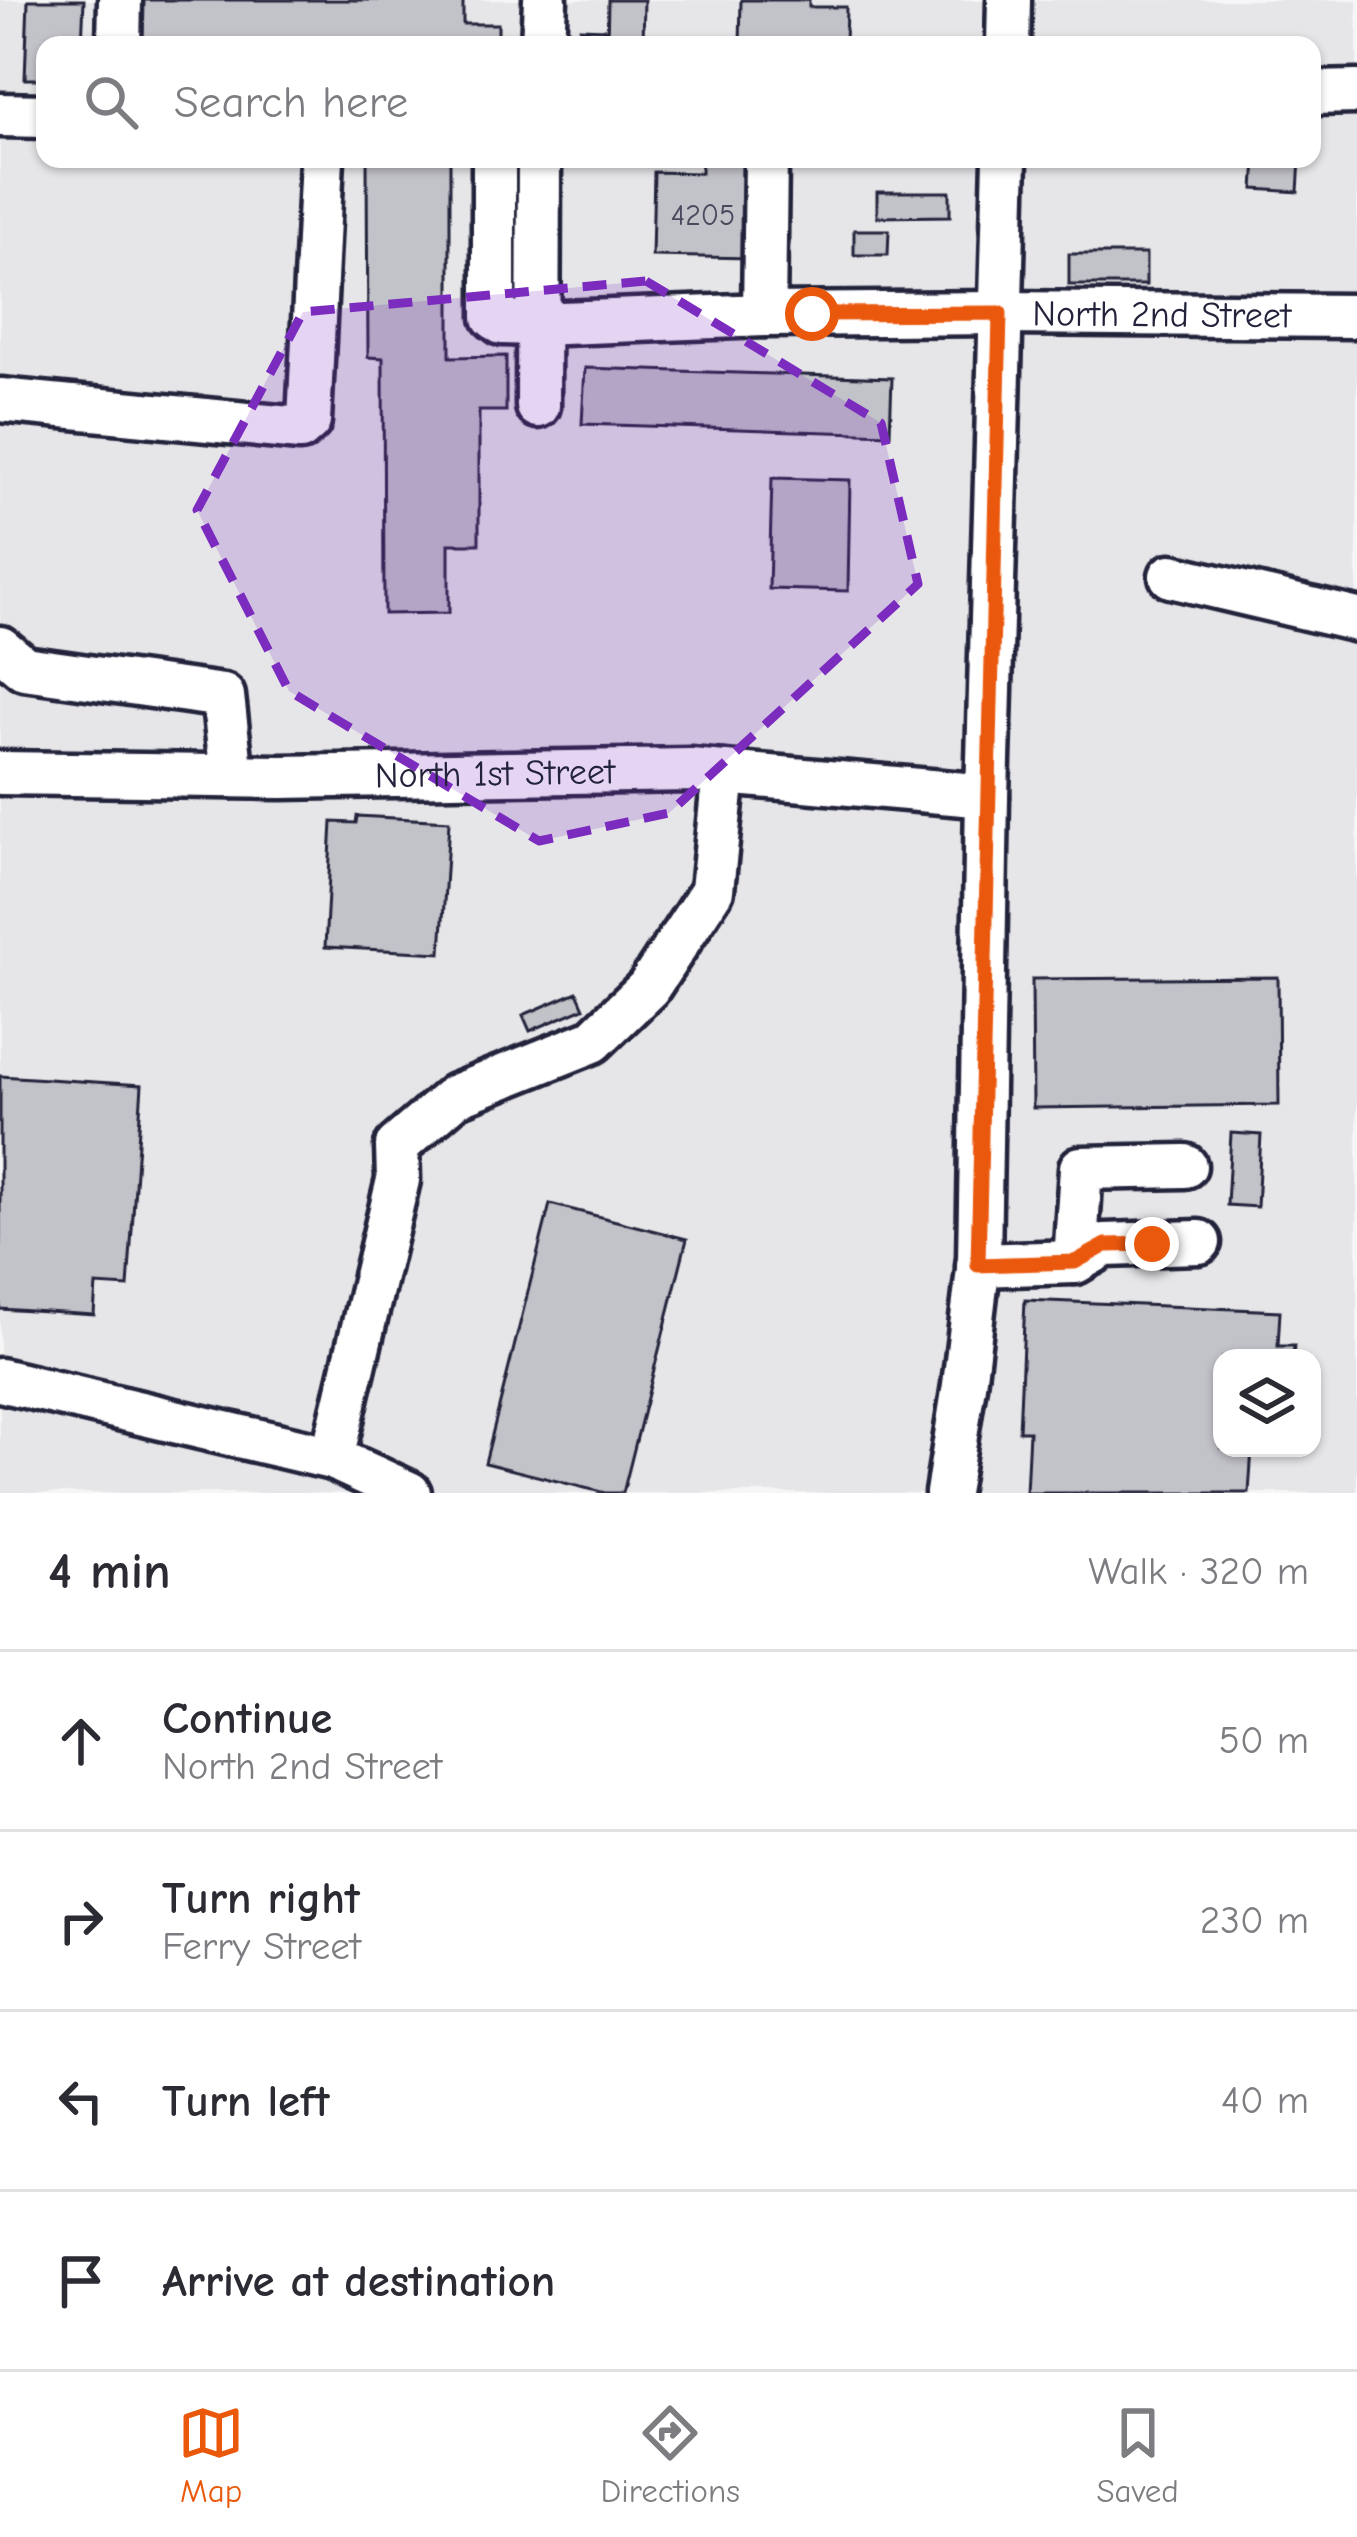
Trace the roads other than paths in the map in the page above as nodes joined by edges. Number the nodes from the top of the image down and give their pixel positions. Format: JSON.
{"nodes":[{"id":1,"x":120,"y":0,"type":"edge"},
{"id":2,"x":545,"y":0,"type":"edge"},
{"id":3,"x":1009,"y":0,"type":"edge"},
{"id":4,"x":119,"y":36,"type":"edge"},
{"id":5,"x":543,"y":36,"type":"edge"},
{"id":6,"x":1008,"y":36,"type":"edge"},
{"id":7,"x":1321,"y":92,"type":"edge"},
{"id":8,"x":1357,"y":92,"type":"edge"},
{"id":9,"x":0,"y":115,"type":"edge"},
{"id":10,"x":36,"y":116,"type":"edge"},
{"id":11,"x":322,"y":168,"type":"edge"},
{"id":12,"x":494,"y":168,"type":"edge"},
{"id":13,"x":539,"y":168,"type":"edge"},
{"id":14,"x":766,"y":168,"type":"edge"},
{"id":15,"x":1005,"y":168,"type":"edge"},
{"id":16,"x":1000,"y":313,"type":"junction"},
{"id":17,"x":764,"y":315,"type":"junction"},
{"id":18,"x":1357,"y":316,"type":"edge"},
{"id":19,"x":537,"y":324,"type":"junction"},
{"id":20,"x":0,"y":400,"type":"edge"},
{"id":21,"x":538,"y":406,"type":"dead end"},
{"id":22,"x":1171,"y":576,"type":"dead end"},
{"id":23,"x":1357,"y":620,"type":"edge"},
{"id":24,"x":0,"y":648,"type":"edge"},
{"id":25,"x":0,"y":772,"type":"edge"},
{"id":26,"x":724,"y":773,"type":"junction"},
{"id":27,"x":232,"y":776,"type":"junction"},
{"id":28,"x":987,"y":796,"type":"junction"},
{"id":29,"x":1185,"y":1166,"type":"dead end"},
{"id":30,"x":1199,"y":1242,"type":"dead end"},
{"id":31,"x":1075,"y":1262,"type":"junction"},
{"id":32,"x":978,"y":1265,"type":"junction"},
{"id":33,"x":0,"y":1380,"type":"edge"},
{"id":34,"x":332,"y":1459,"type":"junction"},
{"id":35,"x":409,"y":1493,"type":"edge"},
{"id":36,"x":946,"y":1493,"type":"edge"}],
"edges":[{"from":1,"to":4,"type":"street"},
{"from":2,"to":5,"type":"street"},
{"from":3,"to":6,"type":"street"},
{"from":7,"to":8,"type":"street"},
{"from":9,"to":10,"type":"street"},
{"from":11,"to":20,"type":"street"},
{"from":12,"to":19,"type":"street"},
{"from":13,"to":19,"type":"street"},
{"from":14,"to":17,"type":"street"},
{"from":15,"to":16,"type":"street"},
{"from":16,"to":17,"type":"street","name":"North 2nd Street"},
{"from":16,"to":18,"type":"street","name":"North 2nd Street"},
{"from":16,"to":28,"type":"street"},
{"from":17,"to":19,"type":"street","name":"North 2nd Street"},
{"from":19,"to":21,"type":"street"},
{"from":22,"to":23,"type":"street"},
{"from":24,"to":27,"type":"street"},
{"from":25,"to":27,"type":"street","name":"North 1st Street"},
{"from":26,"to":27,"type":"street","name":"North 1st Street"},
{"from":26,"to":28,"type":"street","name":"North 1st Street"},
{"from":26,"to":34,"type":"street"},
{"from":28,"to":32,"type":"street"},
{"from":29,"to":31,"type":"street"},
{"from":30,"to":31,"type":"street"},
{"from":31,"to":32,"type":"street"},
{"from":32,"to":36,"type":"street"},
{"from":33,"to":34,"type":"street"},
{"from":34,"to":35,"type":"street"}]}
